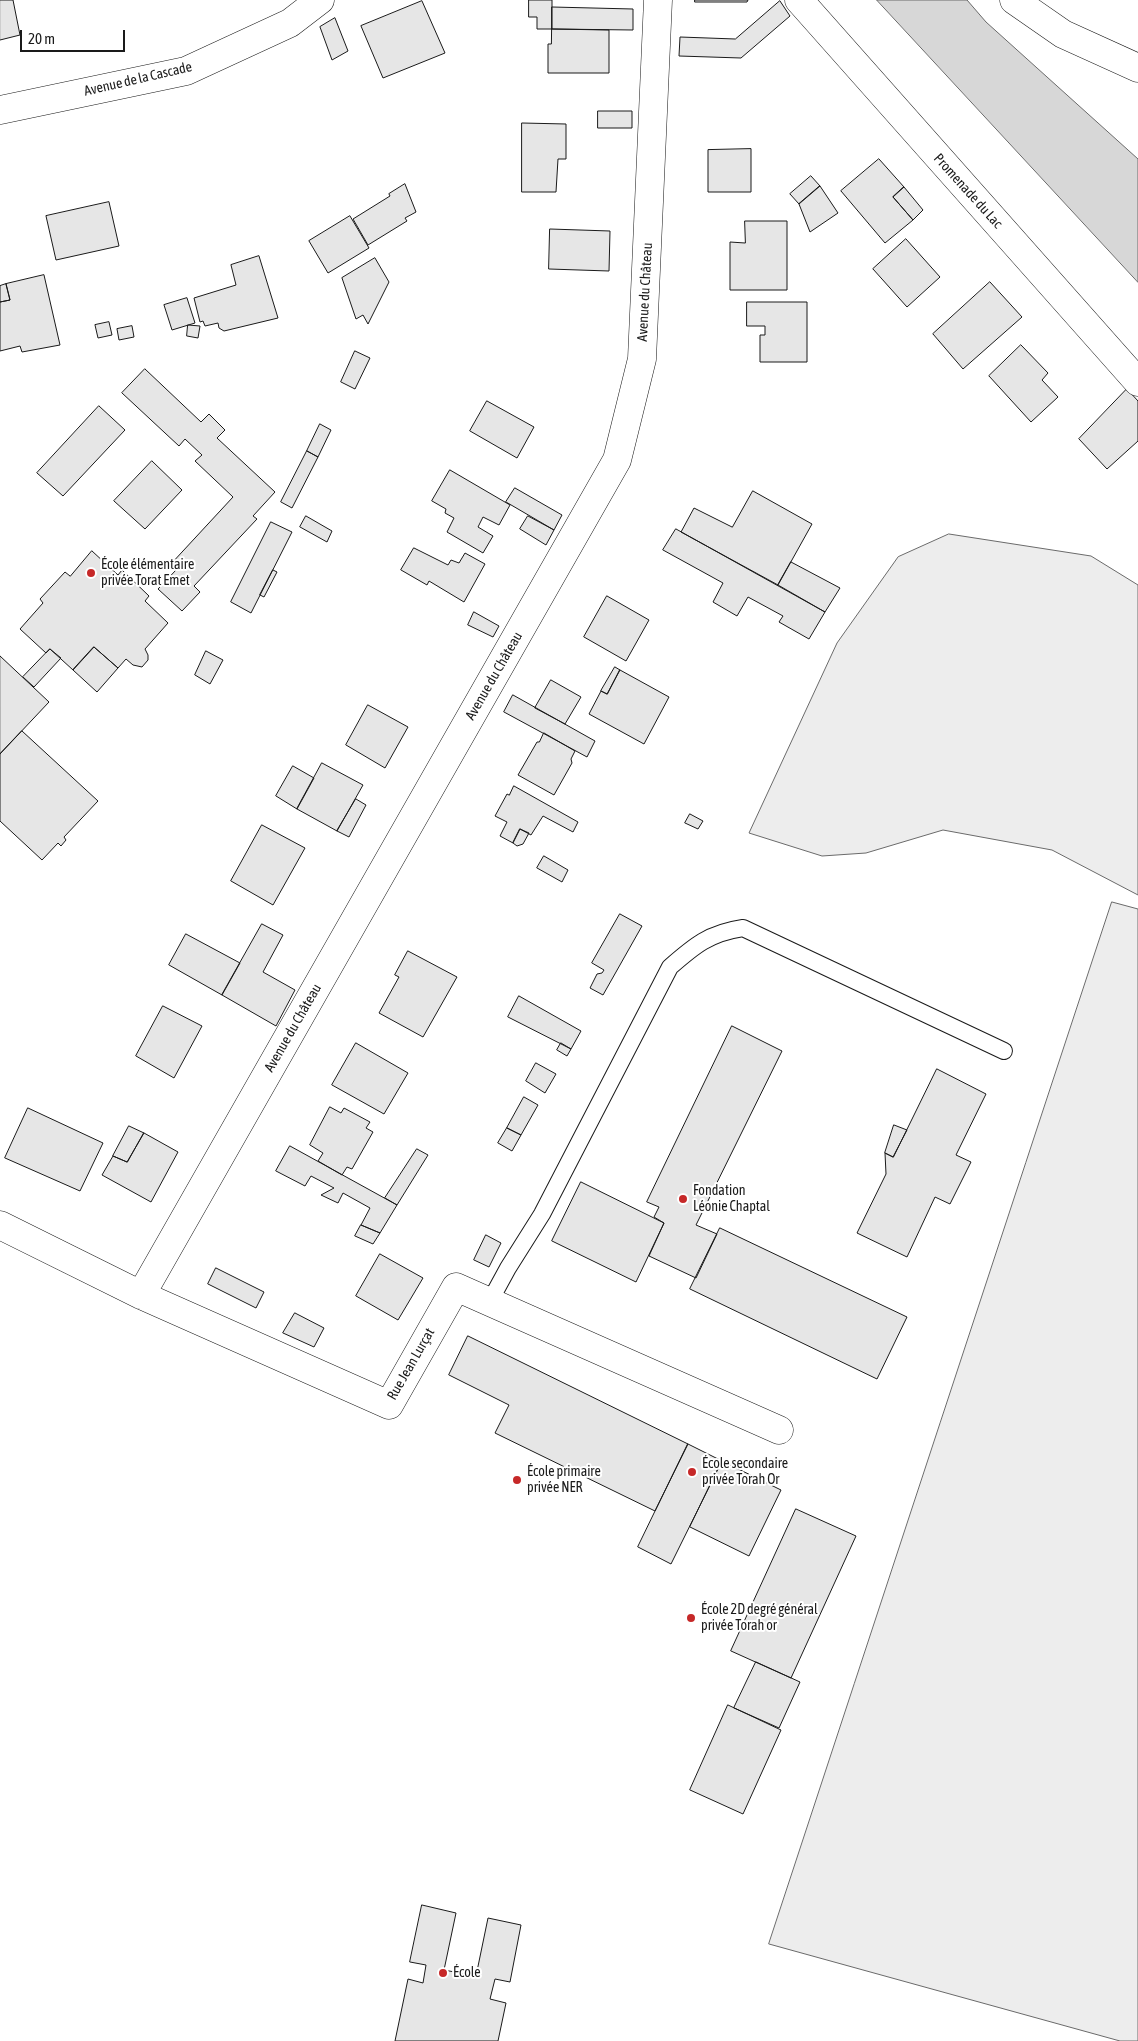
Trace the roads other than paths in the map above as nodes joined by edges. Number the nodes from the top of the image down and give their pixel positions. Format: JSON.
{"nodes":[{"id":1,"x":320,"y":0,"type":"edge"},
{"id":2,"x":658,"y":0,"type":"edge"},
{"id":3,"x":799,"y":0,"type":"edge"},
{"id":4,"x":1014,"y":0,"type":"edge"},
{"id":5,"x":1138,"y":68,"type":"edge"},
{"id":6,"x":0,"y":110,"type":"edge"},
{"id":7,"x":1138,"y":382,"type":"edge"},
{"id":8,"x":1004,"y":1051,"type":"dead end"},
{"id":9,"x":0,"y":1224,"type":"edge"},
{"id":10,"x":141,"y":1295,"type":"junction"},
{"id":11,"x":490,"y":1301,"type":"junction"},
{"id":12,"x":780,"y":1430,"type":"dead end"}],
"edges":[{"from":1,"to":6,"type":"street","name":"Avenue de la Cascade"},
{"from":2,"to":10,"type":"street","name":"Avenue du Château"},
{"from":3,"to":7,"type":"street","name":"Promenade du Lac"},
{"from":4,"to":5,"type":"street"},
{"from":8,"to":11,"type":"lane"},
{"from":9,"to":10,"type":"street","name":"Rue Jean Lurçat"},
{"from":10,"to":11,"type":"street","name":"Rue Jean Lurçat"},
{"from":11,"to":12,"type":"street","name":"Rue Jean Lurçat"}]}
